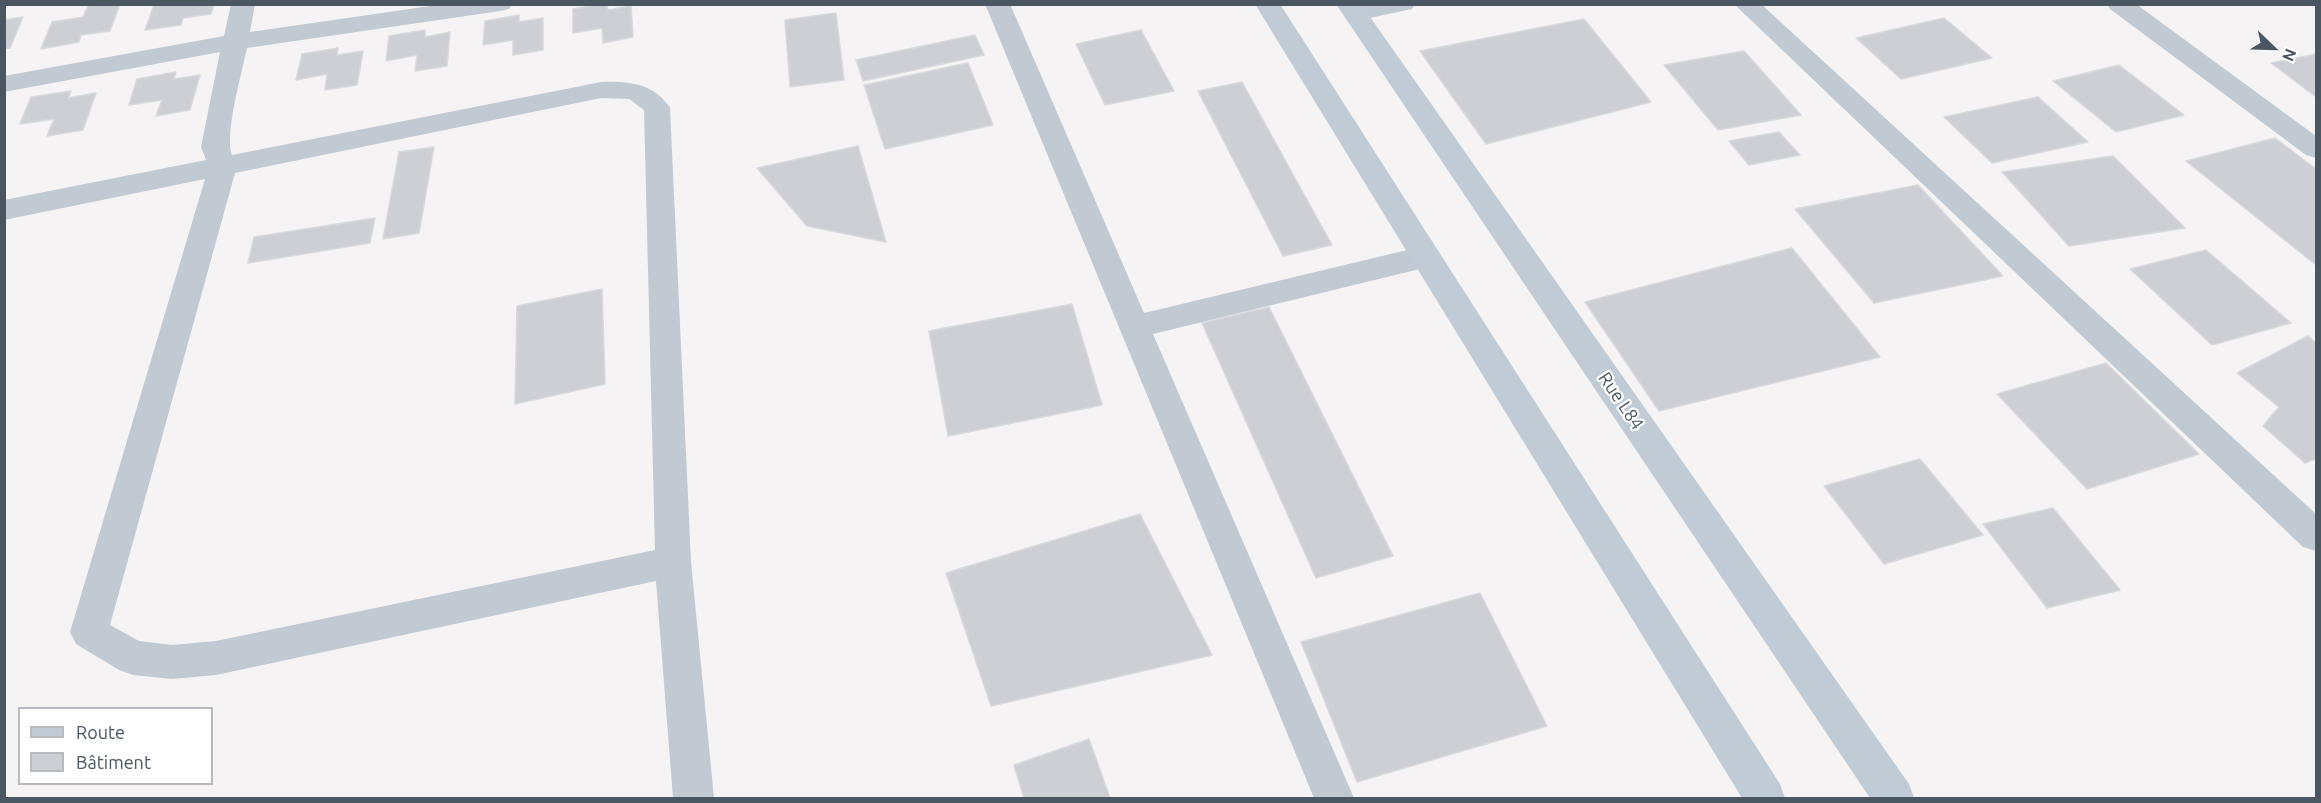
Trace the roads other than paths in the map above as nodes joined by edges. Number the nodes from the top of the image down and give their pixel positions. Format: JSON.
{"nodes":[{"id":1,"x":243,"y":4,"type":"edge"},
{"id":2,"x":500,"y":4,"type":"edge"},
{"id":3,"x":997,"y":4,"type":"edge"},
{"id":4,"x":1267,"y":4,"type":"edge"},
{"id":5,"x":1403,"y":4,"type":"edge"},
{"id":6,"x":1746,"y":4,"type":"edge"},
{"id":7,"x":2119,"y":4,"type":"edge"},
{"id":8,"x":1351,"y":10,"type":"edge"},
{"id":9,"x":233,"y":42,"type":"junction"},
{"id":10,"x":4,"y":84,"type":"edge"},
{"id":11,"x":2316,"y":149,"type":"edge"},
{"id":12,"x":223,"y":167,"type":"junction"},
{"id":13,"x":4,"y":210,"type":"edge"},
{"id":14,"x":1424,"y":257,"type":"junction"},
{"id":15,"x":1134,"y":327,"type":"junction"},
{"id":16,"x":2316,"y":536,"type":"edge"},
{"id":17,"x":673,"y":562,"type":"junction"},
{"id":18,"x":694,"y":798,"type":"edge"},
{"id":19,"x":1334,"y":798,"type":"edge"},
{"id":20,"x":1765,"y":798,"type":"edge"},
{"id":21,"x":1894,"y":798,"type":"edge"}],
"edges":[{"from":1,"to":9,"type":"street"},
{"from":2,"to":9,"type":"street"},
{"from":3,"to":15,"type":"street"},
{"from":4,"to":14,"type":"main road"},
{"from":5,"to":8,"type":"street"},
{"from":6,"to":16,"type":"street"},
{"from":7,"to":11,"type":"street"},
{"from":8,"to":21,"type":"main road","name":"Rue L84"},
{"from":9,"to":10,"type":"street"},
{"from":9,"to":12,"type":"street"},
{"from":12,"to":13,"type":"street"},
{"from":12,"to":17,"type":"street"},
{"from":12,"to":17,"type":"street"},
{"from":14,"to":15,"type":"street"},
{"from":14,"to":20,"type":"main road"},
{"from":15,"to":19,"type":"street"},
{"from":17,"to":18,"type":"street"}]}
